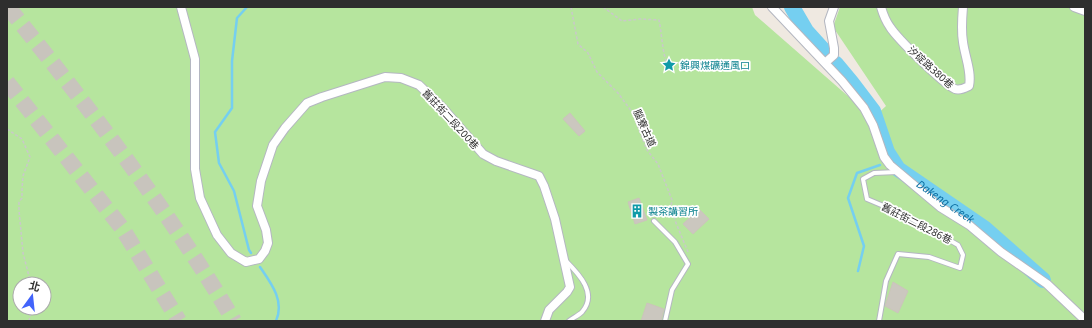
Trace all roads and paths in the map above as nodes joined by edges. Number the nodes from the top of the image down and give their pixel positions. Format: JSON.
{"nodes":[{"id":1,"x":181,"y":7,"type":"edge"},
{"id":2,"x":571,"y":7,"type":"edge"},
{"id":3,"x":602,"y":7,"type":"edge"},
{"id":4,"x":772,"y":7,"type":"edge"},
{"id":5,"x":834,"y":7,"type":"edge"},
{"id":6,"x":881,"y":7,"type":"edge"},
{"id":7,"x":964,"y":7,"type":"edge"},
{"id":8,"x":1074,"y":7,"type":"edge"},
{"id":9,"x":1085,"y":11,"type":"edge"},
{"id":10,"x":825,"y":63,"type":"junction"},
{"id":11,"x":668,"y":64,"type":"dead end"},
{"id":12,"x":7,"y":129,"type":"edge"},
{"id":13,"x":897,"y":172,"type":"junction"},
{"id":14,"x":654,"y":221,"type":"dead end"},
{"id":15,"x":564,"y":260,"type":"junction"},
{"id":16,"x":688,"y":264,"type":"junction"},
{"id":17,"x":29,"y":276,"type":"edge"},
{"id":18,"x":1085,"y":320,"type":"edge"},
{"id":19,"x":545,"y":321,"type":"edge"},
{"id":20,"x":569,"y":321,"type":"edge"},
{"id":21,"x":665,"y":321,"type":"edge"},
{"id":22,"x":878,"y":321,"type":"edge"}],
"edges":[{"from":1,"to":15,"type":"street","name":"舊莊街二段200巷"},
{"from":2,"to":16,"type":"path","name":"腦寮古道"},
{"from":3,"to":11,"type":"path"},
{"from":4,"to":10,"type":"street"},
{"from":5,"to":10,"type":"street"},
{"from":6,"to":7,"type":"street","name":"汐碇路380巷"},
{"from":8,"to":9,"type":"street"},
{"from":10,"to":13,"type":"street"},
{"from":12,"to":17,"type":"path"},
{"from":13,"to":18,"type":"street"},
{"from":13,"to":22,"type":"lane","name":"舊莊街二段286巷"},
{"from":14,"to":16,"type":"lane"},
{"from":15,"to":19,"type":"street","name":"舊莊街二段200巷"},
{"from":15,"to":20,"type":"lane"},
{"from":16,"to":21,"type":"lane"}]}
